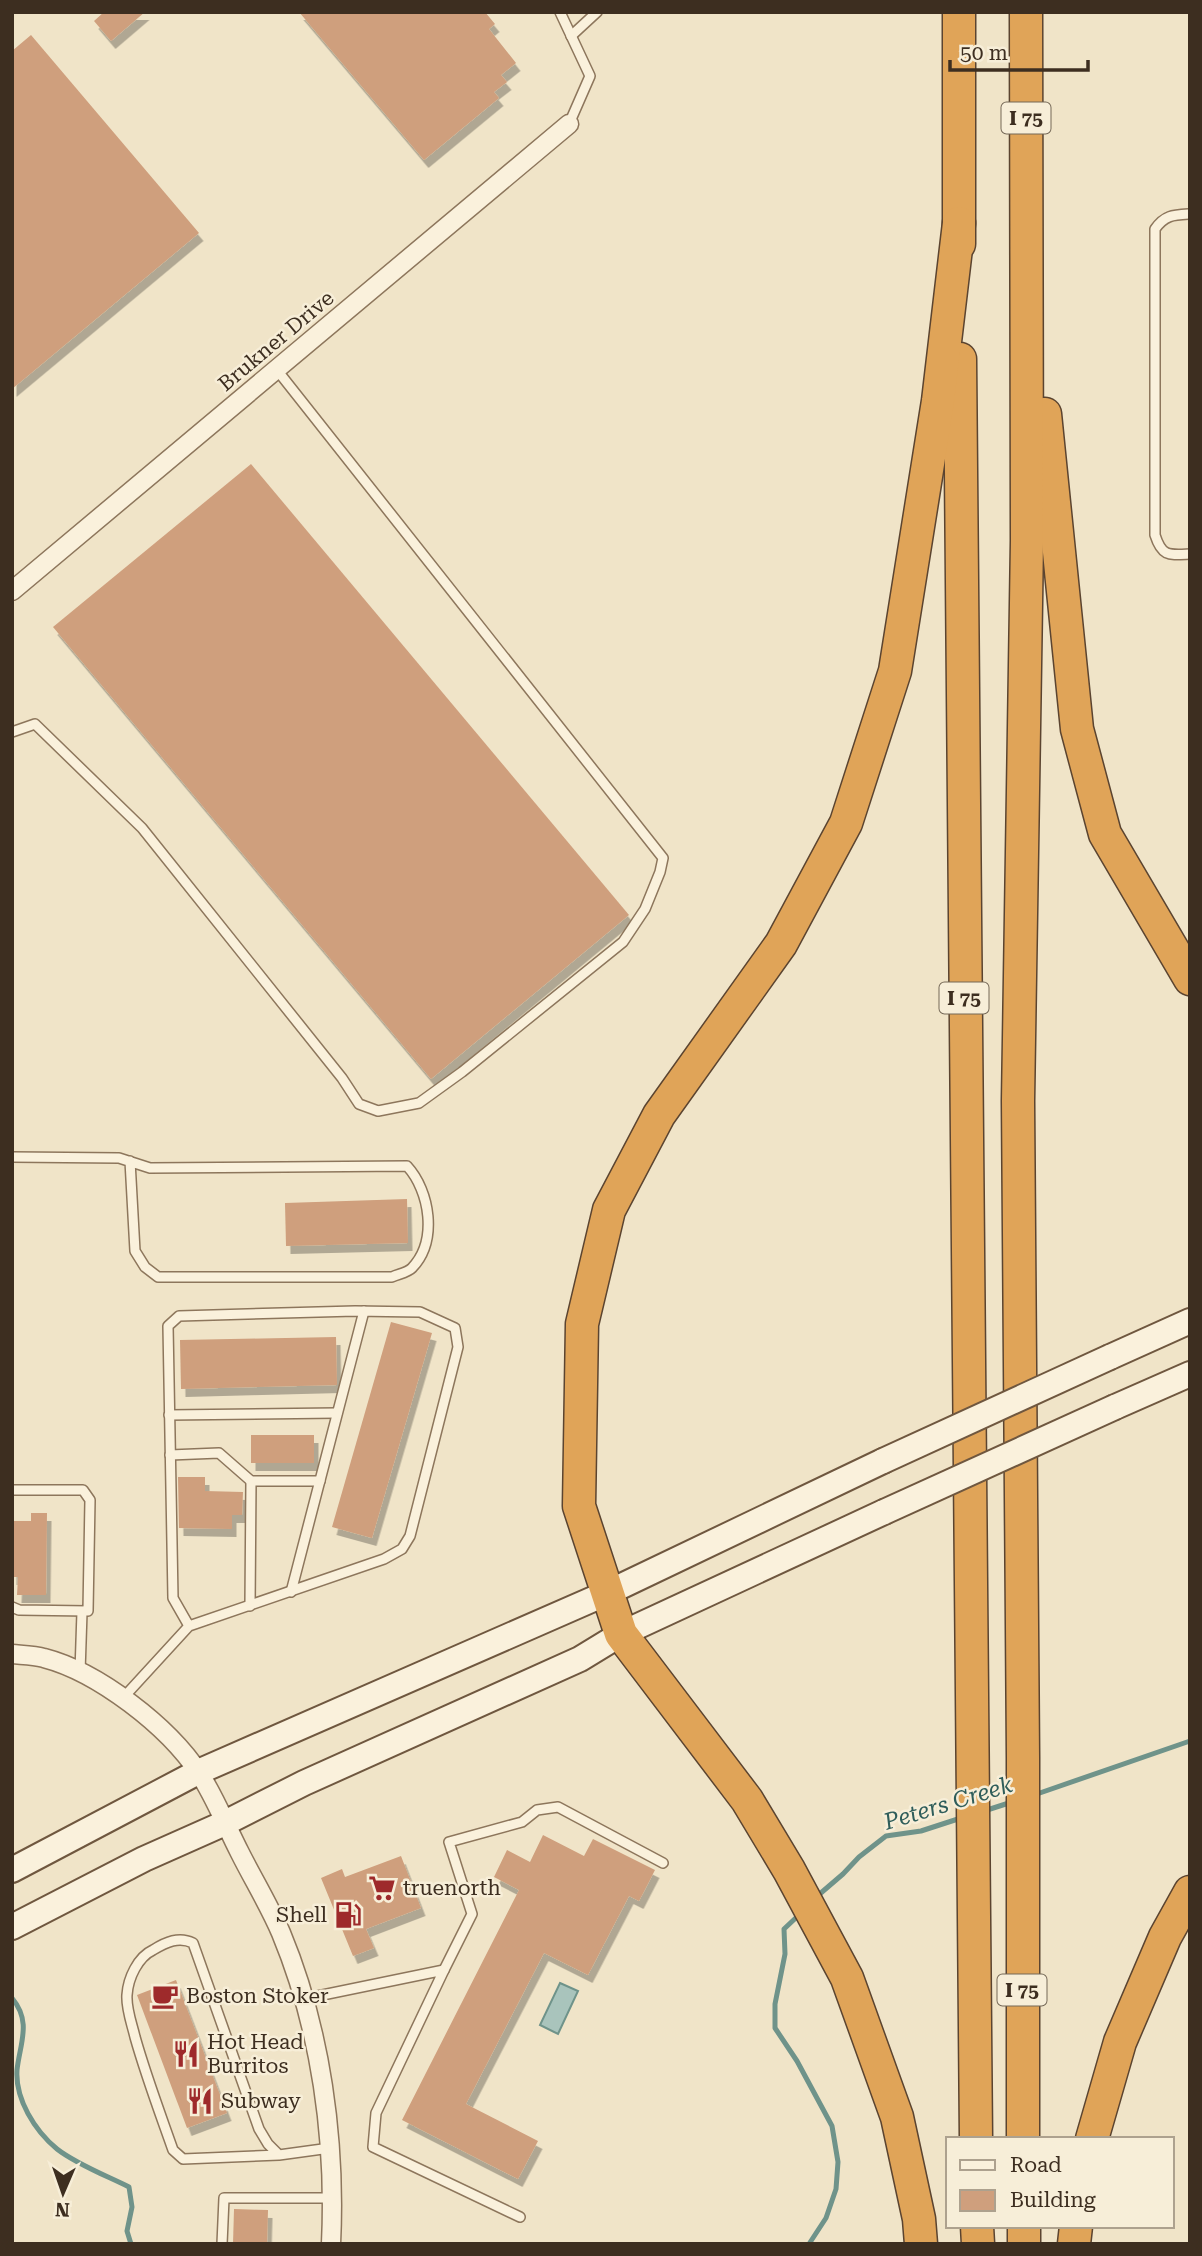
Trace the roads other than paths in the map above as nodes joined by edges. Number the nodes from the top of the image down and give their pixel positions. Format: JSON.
{"nodes":[{"id":1,"x":560,"y":12,"type":"edge"},
{"id":2,"x":597,"y":12,"type":"edge"},
{"id":3,"x":959,"y":12,"type":"edge"},
{"id":4,"x":1026,"y":12,"type":"edge"},
{"id":5,"x":571,"y":36,"type":"junction"},
{"id":6,"x":569,"y":124,"type":"joint"},
{"id":7,"x":1190,"y":215,"type":"edge"},
{"id":8,"x":959,"y":223,"type":"junction"},
{"id":9,"x":1026,"y":223,"type":"junction"},
{"id":10,"x":277,"y":370,"type":"junction"},
{"id":11,"x":1190,"y":554,"type":"edge"},
{"id":12,"x":12,"y":591,"type":"edge"},
{"id":13,"x":12,"y":732,"type":"edge"},
{"id":14,"x":1190,"y":979,"type":"edge"},
{"id":15,"x":12,"y":1157,"type":"edge"},
{"id":16,"x":130,"y":1161,"type":"junction"},
{"id":17,"x":364,"y":1311,"type":"junction"},
{"id":18,"x":1190,"y":1321,"type":"edge"},
{"id":19,"x":1190,"y":1374,"type":"edge"},
{"id":20,"x":337,"y":1413,"type":"junction"},
{"id":21,"x":169,"y":1415,"type":"junction"},
{"id":22,"x":170,"y":1455,"type":"junction"},
{"id":23,"x":251,"y":1481,"type":"junction"},
{"id":24,"x":320,"y":1481,"type":"junction"},
{"id":25,"x":12,"y":1490,"type":"edge"},
{"id":26,"x":291,"y":1592,"type":"junction"},
{"id":27,"x":607,"y":1593,"type":"junction"},
{"id":28,"x":250,"y":1606,"type":"junction"},
{"id":29,"x":12,"y":1607,"type":"edge"},
{"id":30,"x":82,"y":1612,"type":"junction"},
{"id":31,"x":189,"y":1626,"type":"junction"},
{"id":32,"x":621,"y":1634,"type":"junction"},
{"id":33,"x":12,"y":1654,"type":"edge"},
{"id":34,"x":80,"y":1672,"type":"junction"},
{"id":35,"x":122,"y":1698,"type":"junction"},
{"id":36,"x":198,"y":1772,"type":"junction"},
{"id":37,"x":225,"y":1823,"type":"junction"},
{"id":38,"x":663,"y":1863,"type":"dead end"},
{"id":39,"x":12,"y":1870,"type":"edge"},
{"id":40,"x":1190,"y":1892,"type":"edge"},
{"id":41,"x":12,"y":1927,"type":"edge"},
{"id":42,"x":444,"y":1970,"type":"junction"},
{"id":43,"x":303,"y":1998,"type":"junction"},
{"id":44,"x":976,"y":2137,"type":"edge"},
{"id":45,"x":1023,"y":2137,"type":"edge"},
{"id":46,"x":1093,"y":2137,"type":"edge"},
{"id":47,"x":330,"y":2148,"type":"junction"},
{"id":48,"x":279,"y":2155,"type":"junction"},
{"id":49,"x":331,"y":2198,"type":"junction"},
{"id":50,"x":520,"y":2217,"type":"dead end"},
{"id":51,"x":222,"y":2244,"type":"edge"},
{"id":52,"x":331,"y":2244,"type":"edge"},
{"id":53,"x":921,"y":2244,"type":"edge"}],
"edges":[{"from":1,"to":5,"type":"lane"},
{"from":2,"to":5,"type":"lane"},
{"from":3,"to":8,"type":"highway","number":"I 75"},
{"from":4,"to":9,"type":"highway","number":"I 75"},
{"from":5,"to":6,"type":"lane"},
{"from":6,"to":10,"type":"street","name":"Brukner Drive"},
{"from":7,"to":11,"type":"lane"},
{"from":8,"to":27,"type":"highway"},
{"from":8,"to":44,"type":"highway","number":"I 75"},
{"from":9,"to":14,"type":"highway"},
{"from":9,"to":45,"type":"highway","number":"I 75"},
{"from":10,"to":12,"type":"street","name":"Brukner Drive"},
{"from":10,"to":13,"type":"lane"},
{"from":15,"to":16,"type":"lane"},
{"from":16,"to":16,"type":"lane"},
{"from":17,"to":20,"type":"lane"},
{"from":17,"to":21,"type":"lane"},
{"from":17,"to":26,"type":"lane"},
{"from":18,"to":27,"type":"main road","bridge":true},
{"from":19,"to":32,"type":"main road","bridge":true},
{"from":20,"to":21,"type":"lane"},
{"from":20,"to":24,"type":"lane"},
{"from":21,"to":22,"type":"lane"},
{"from":22,"to":23,"type":"lane"},
{"from":22,"to":31,"type":"lane"},
{"from":23,"to":24,"type":"lane"},
{"from":23,"to":28,"type":"lane"},
{"from":24,"to":26,"type":"lane"},
{"from":25,"to":30,"type":"lane"},
{"from":26,"to":28,"type":"lane"},
{"from":27,"to":32,"type":"highway"},
{"from":27,"to":36,"type":"main road"},
{"from":28,"to":31,"type":"lane"},
{"from":29,"to":30,"type":"lane"},
{"from":30,"to":34,"type":"lane"},
{"from":31,"to":35,"type":"lane"},
{"from":32,"to":37,"type":"main road"},
{"from":32,"to":53,"type":"highway"},
{"from":33,"to":34,"type":"street"},
{"from":34,"to":35,"type":"street"},
{"from":35,"to":36,"type":"street"},
{"from":36,"to":37,"type":"street"},
{"from":36,"to":39,"type":"main road"},
{"from":37,"to":41,"type":"main road"},
{"from":37,"to":43,"type":"street"},
{"from":38,"to":42,"type":"lane"},
{"from":40,"to":46,"type":"highway"},
{"from":42,"to":43,"type":"lane"},
{"from":42,"to":50,"type":"lane"},
{"from":43,"to":47,"type":"street"},
{"from":47,"to":48,"type":"lane"},
{"from":47,"to":49,"type":"street"},
{"from":48,"to":48,"type":"lane"},
{"from":49,"to":51,"type":"lane"},
{"from":49,"to":52,"type":"street"}]}
